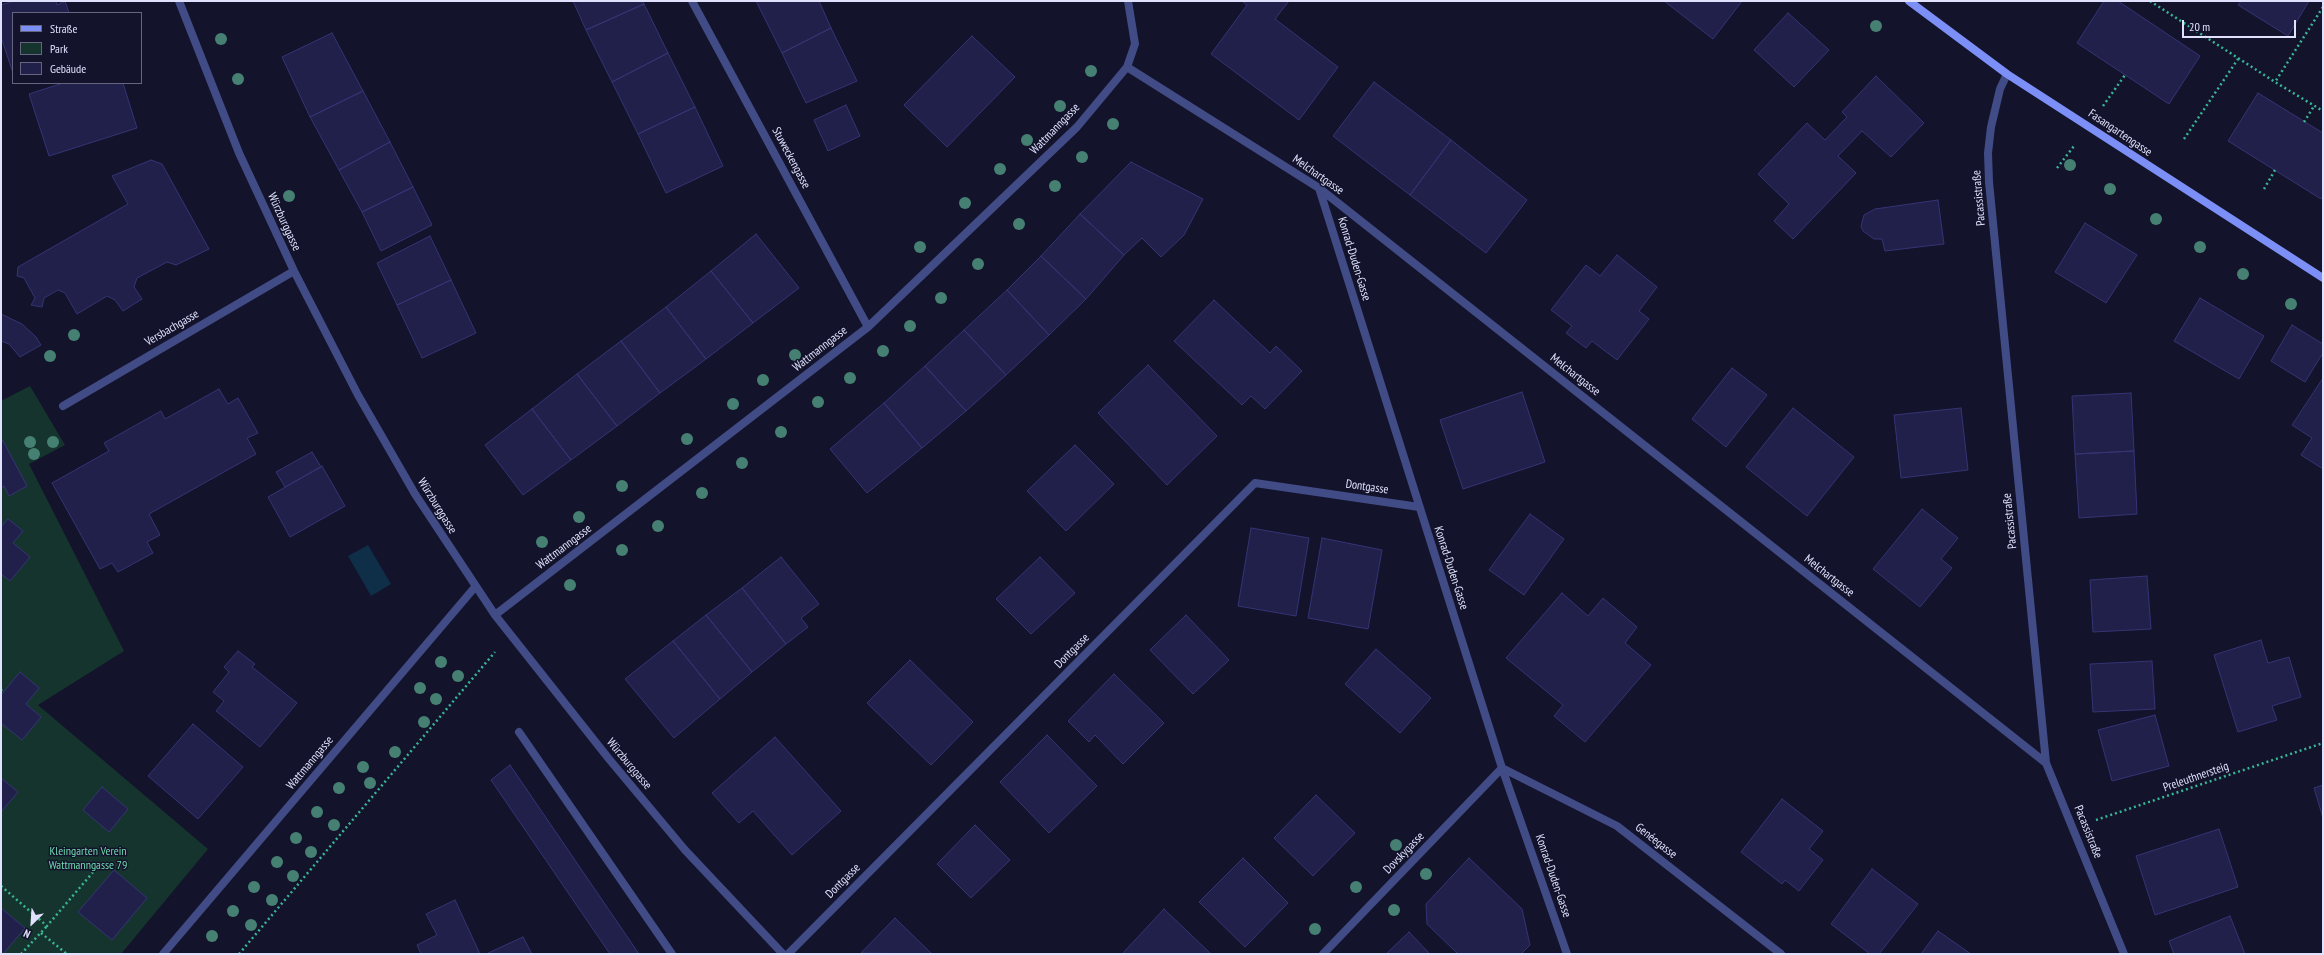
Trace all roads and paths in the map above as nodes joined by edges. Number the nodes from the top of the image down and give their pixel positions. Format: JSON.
{"nodes":[{"id":1,"x":179,"y":1,"type":"edge"},
{"id":2,"x":692,"y":1,"type":"edge"},
{"id":3,"x":1128,"y":1,"type":"edge"},
{"id":4,"x":1909,"y":1,"type":"edge"},
{"id":5,"x":2150,"y":1,"type":"edge"},
{"id":6,"x":2323,"y":7,"type":"edge"},
{"id":7,"x":2238,"y":59,"type":"junction"},
{"id":8,"x":1127,"y":67,"type":"junction"},
{"id":9,"x":2007,"y":74,"type":"junction"},
{"id":10,"x":2275,"y":82,"type":"junction"},
{"id":11,"x":2314,"y":106,"type":"junction"},
{"id":12,"x":2323,"y":111,"type":"edge"},
{"id":13,"x":2304,"y":122,"type":"dead end"},
{"id":14,"x":2184,"y":139,"type":"dead end"},
{"id":15,"x":2275,"y":170,"type":"dead end"},
{"id":16,"x":1319,"y":188,"type":"junction"},
{"id":17,"x":2264,"y":189,"type":"dead end"},
{"id":18,"x":294,"y":271,"type":"junction"},
{"id":19,"x":2323,"y":278,"type":"edge"},
{"id":20,"x":868,"y":327,"type":"junction"},
{"id":21,"x":63,"y":406,"type":"dead end"},
{"id":22,"x":1420,"y":507,"type":"junction"},
{"id":23,"x":475,"y":587,"type":"junction"},
{"id":24,"x":495,"y":614,"type":"junction"},
{"id":25,"x":510,"y":635,"type":"junction"},
{"id":26,"x":519,"y":732,"type":"dead end"},
{"id":27,"x":2323,"y":743,"type":"edge"},
{"id":28,"x":2046,"y":763,"type":"junction"},
{"id":29,"x":1502,"y":768,"type":"junction"},
{"id":30,"x":2074,"y":828,"type":"junction"},
{"id":31,"x":100,"y":864,"type":"dead end"},
{"id":32,"x":1,"y":886,"type":"edge"},
{"id":33,"x":47,"y":926,"type":"junction"},
{"id":34,"x":41,"y":933,"type":"junction"},
{"id":35,"x":20,"y":954,"type":"edge"},
{"id":36,"x":67,"y":954,"type":"edge"},
{"id":37,"x":163,"y":954,"type":"edge"},
{"id":38,"x":239,"y":954,"type":"edge"},
{"id":39,"x":672,"y":954,"type":"edge"},
{"id":40,"x":784,"y":954,"type":"edge"},
{"id":41,"x":788,"y":954,"type":"edge"},
{"id":42,"x":1323,"y":954,"type":"edge"},
{"id":43,"x":1567,"y":954,"type":"edge"},
{"id":44,"x":1781,"y":954,"type":"edge"},
{"id":45,"x":2124,"y":954,"type":"edge"}],
"edges":[{"from":1,"to":18,"type":"street","name":"Würzburggasse"},
{"from":2,"to":20,"type":"street","name":"Stuweckengasse"},
{"from":3,"to":8,"type":"street"},
{"from":4,"to":9,"type":"main road","name":"Fasangartengasse"},
{"from":5,"to":7,"type":"path"},
{"from":6,"to":10,"type":"path"},
{"from":7,"to":10,"type":"path"},
{"from":7,"to":14,"type":"path"},
{"from":8,"to":16,"type":"street","name":"Melchartgasse"},
{"from":8,"to":20,"type":"street","name":"Wattmanngasse"},
{"from":9,"to":19,"type":"main road","name":"Fasangartengasse"},
{"from":9,"to":28,"type":"street","name":"Pacassistraße"},
{"from":10,"to":11,"type":"path"},
{"from":11,"to":12,"type":"path"},
{"from":11,"to":13,"type":"path"},
{"from":15,"to":17,"type":"path"},
{"from":16,"to":22,"type":"street","name":"Konrad-Duden-Gasse"},
{"from":16,"to":28,"type":"street","name":"Melchartgasse"},
{"from":18,"to":21,"type":"street","name":"Versbachgasse"},
{"from":18,"to":23,"type":"street","name":"Würzburggasse"},
{"from":20,"to":24,"type":"street","name":"Wattmanngasse"},
{"from":22,"to":29,"type":"street","name":"Konrad-Duden-Gasse"},
{"from":22,"to":41,"type":"street","name":"Dontgasse"},
{"from":23,"to":24,"type":"street","name":"Würzburggasse"},
{"from":23,"to":37,"type":"street","name":"Wattmanngasse"},
{"from":24,"to":25,"type":"street","name":"Würzburggasse"},
{"from":25,"to":38,"type":"path"},
{"from":25,"to":40,"type":"street","name":"Würzburggasse"},
{"from":26,"to":39,"type":"street"},
{"from":27,"to":30,"type":"path","name":"Preleuthnersteig"},
{"from":28,"to":30,"type":"street","name":"Pacassistraße"},
{"from":29,"to":42,"type":"street","name":"Dovskygasse"},
{"from":29,"to":43,"type":"street","name":"Konrad-Duden-Gasse"},
{"from":29,"to":44,"type":"street","name":"Genéegasse"},
{"from":30,"to":45,"type":"street","name":"Pacassistraße"},
{"from":31,"to":33,"type":"path"},
{"from":32,"to":33,"type":"path"},
{"from":33,"to":34,"type":"path"},
{"from":34,"to":35,"type":"path"},
{"from":34,"to":36,"type":"path"}]}
